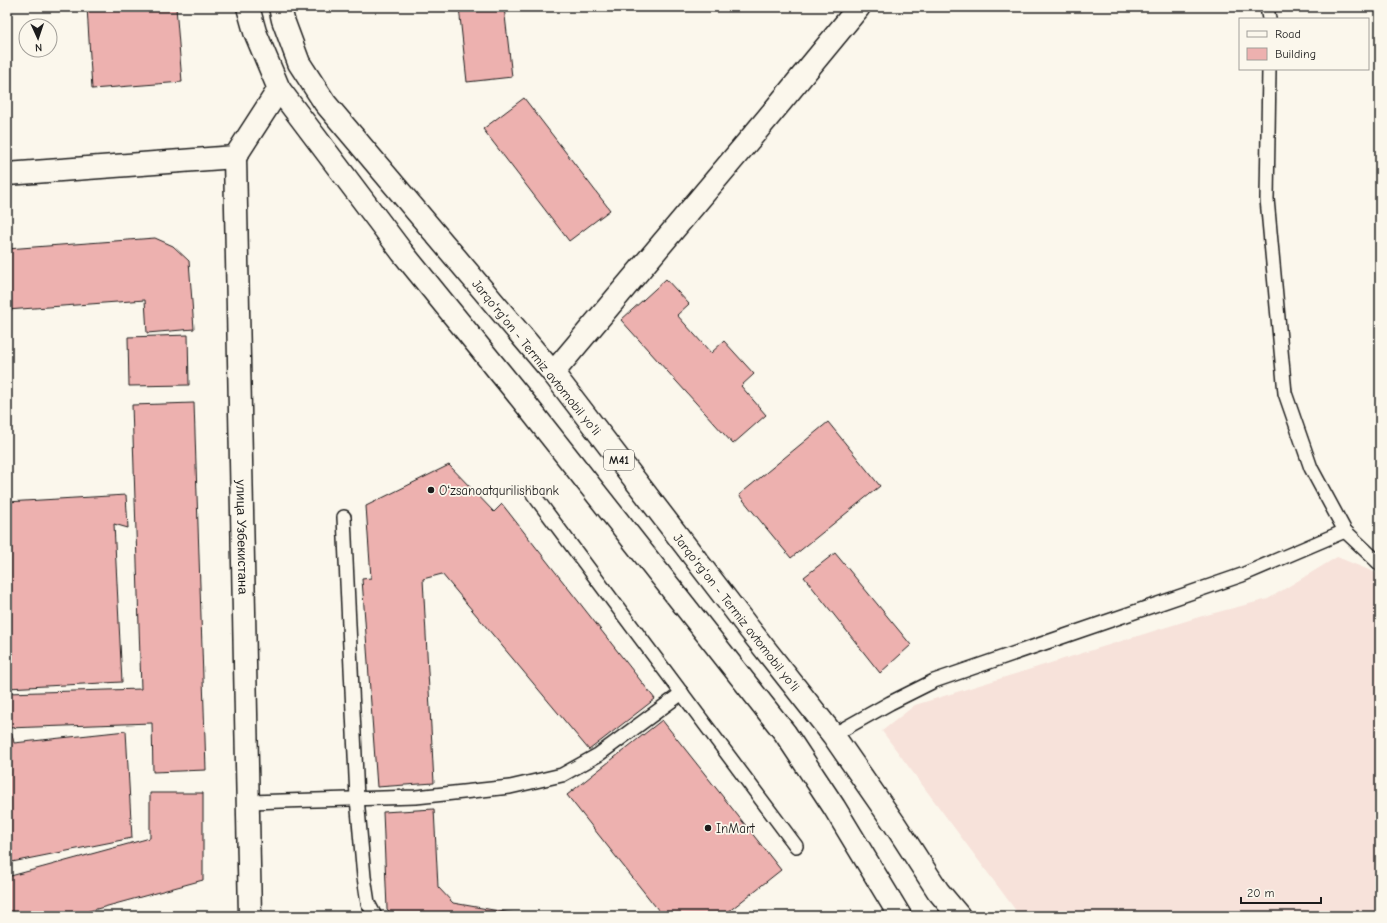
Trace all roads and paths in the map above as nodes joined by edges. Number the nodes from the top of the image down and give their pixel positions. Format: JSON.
{"nodes":[{"id":1,"x":248,"y":7,"type":"edge"},
{"id":2,"x":280,"y":7,"type":"edge"},
{"id":3,"x":859,"y":7,"type":"edge"},
{"id":4,"x":1267,"y":7,"type":"edge"},
{"id":5,"x":1269,"y":18,"type":"edge"},
{"id":6,"x":1268,"y":70,"type":"edge"},
{"id":7,"x":279,"y":90,"type":"junction"},
{"id":8,"x":235,"y":157,"type":"junction"},
{"id":9,"x":7,"y":174,"type":"edge"},
{"id":10,"x":553,"y":373,"type":"junction"},
{"id":11,"x":533,"y":494,"type":"dead end"},
{"id":12,"x":344,"y":517,"type":"dead end"},
{"id":13,"x":1345,"y":531,"type":"junction"},
{"id":14,"x":1380,"y":564,"type":"edge"},
{"id":15,"x":682,"y":693,"type":"junction"},
{"id":16,"x":833,"y":735,"type":"junction"},
{"id":17,"x":357,"y":798,"type":"junction"},
{"id":18,"x":247,"y":802,"type":"junction"},
{"id":19,"x":796,"y":846,"type":"dead end"},
{"id":20,"x":250,"y":916,"type":"edge"},
{"id":21,"x":374,"y":916,"type":"edge"},
{"id":22,"x":900,"y":916,"type":"edge"},
{"id":23,"x":959,"y":916,"type":"edge"}],
"edges":[{"from":1,"to":7,"type":"main road"},
{"from":2,"to":10,"type":"main road","name":"Jarqoʻrgʻon - Termiz avtomobil yoʻli","number":"M41"},
{"from":3,"to":10,"type":"main road"},
{"from":4,"to":5,"type":"lane"},
{"from":6,"to":13,"type":"lane"},
{"from":7,"to":8,"type":"main road"},
{"from":7,"to":22,"type":"main road"},
{"from":8,"to":9,"type":"main road"},
{"from":8,"to":18,"type":"main road","name":"улица Узбекистана"},
{"from":10,"to":16,"type":"main road","name":"Jarqoʻrgʻon - Termiz avtomobil yoʻli","number":"M41"},
{"from":11,"to":15,"type":"lane"},
{"from":12,"to":17,"type":"lane"},
{"from":13,"to":14,"type":"lane"},
{"from":13,"to":16,"type":"lane"},
{"from":15,"to":17,"type":"lane"},
{"from":15,"to":19,"type":"lane"},
{"from":16,"to":23,"type":"main road","name":"Jarqoʻrgʻon - Termiz avtomobil yoʻli","number":"M41"},
{"from":17,"to":18,"type":"lane"},
{"from":17,"to":21,"type":"lane"},
{"from":18,"to":20,"type":"main road","name":"улица Узбекистана"}]}
